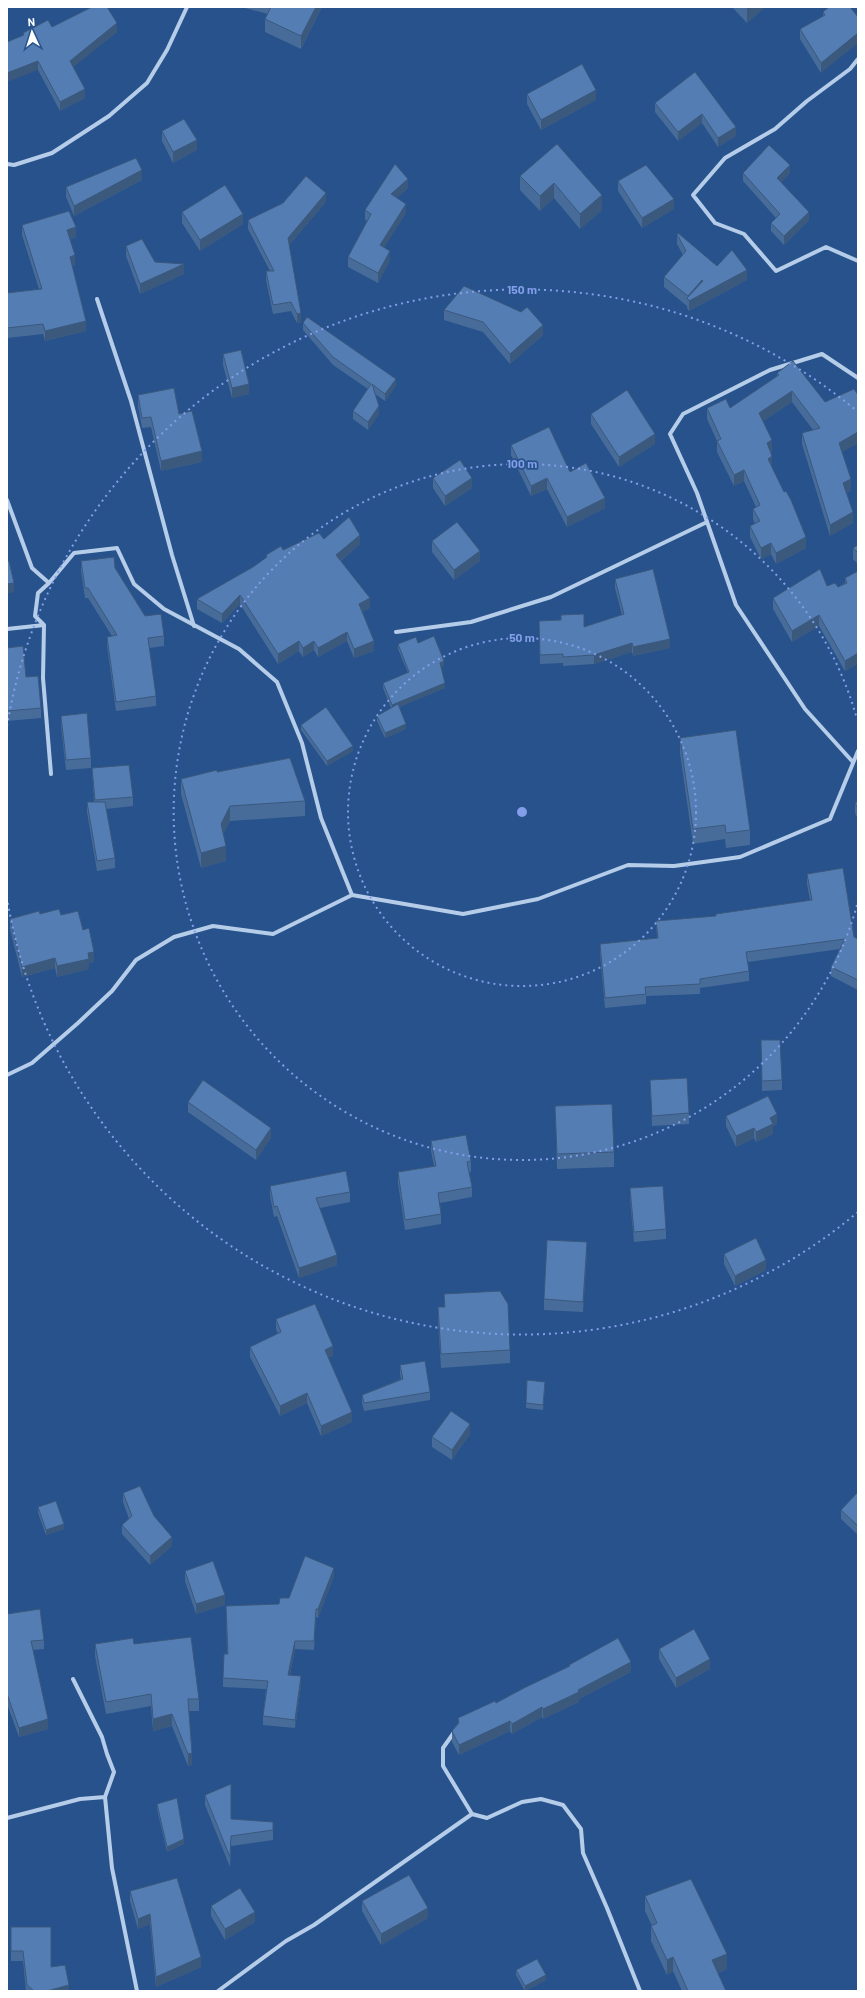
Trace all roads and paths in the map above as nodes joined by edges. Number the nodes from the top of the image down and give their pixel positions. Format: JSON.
{"nodes":[{"id":1,"x":187,"y":7,"type":"edge"},
{"id":2,"x":858,"y":59,"type":"edge"},
{"id":3,"x":7,"y":164,"type":"edge"},
{"id":4,"x":858,"y":260,"type":"edge"},
{"id":5,"x":97,"y":299,"type":"dead end"},
{"id":6,"x":858,"y":378,"type":"edge"},
{"id":7,"x":7,"y":500,"type":"edge"},
{"id":8,"x":707,"y":522,"type":"junction"},
{"id":9,"x":49,"y":582,"type":"junction"},
{"id":10,"x":44,"y":624,"type":"junction"},
{"id":11,"x":194,"y":626,"type":"junction"},
{"id":12,"x":7,"y":630,"type":"edge"},
{"id":13,"x":396,"y":632,"type":"dead end"},
{"id":14,"x":858,"y":751,"type":"edge"},
{"id":15,"x":852,"y":762,"type":"junction"},
{"id":16,"x":51,"y":774,"type":"dead end"},
{"id":17,"x":352,"y":895,"type":"junction"},
{"id":18,"x":7,"y":1075,"type":"edge"},
{"id":19,"x":73,"y":1678,"type":"dead end"},
{"id":20,"x":456,"y":1731,"type":"edge"},
{"id":21,"x":105,"y":1796,"type":"junction"},
{"id":22,"x":472,"y":1814,"type":"junction"},
{"id":23,"x":7,"y":1818,"type":"edge"},
{"id":24,"x":136,"y":1991,"type":"edge"},
{"id":25,"x":218,"y":1991,"type":"edge"},
{"id":26,"x":640,"y":1991,"type":"edge"}],
"edges":[{"from":1,"to":3,"type":"street"},
{"from":2,"to":4,"type":"street"},
{"from":5,"to":11,"type":"street"},
{"from":6,"to":8,"type":"street"},
{"from":7,"to":9,"type":"street"},
{"from":8,"to":13,"type":"street"},
{"from":8,"to":15,"type":"street"},
{"from":9,"to":10,"type":"street"},
{"from":9,"to":11,"type":"street"},
{"from":10,"to":12,"type":"street"},
{"from":10,"to":16,"type":"street"},
{"from":11,"to":17,"type":"street"},
{"from":14,"to":15,"type":"street"},
{"from":15,"to":17,"type":"street"},
{"from":17,"to":18,"type":"street"},
{"from":19,"to":21,"type":"street"},
{"from":20,"to":22,"type":"street"},
{"from":21,"to":23,"type":"street"},
{"from":21,"to":24,"type":"street"},
{"from":22,"to":25,"type":"street"},
{"from":22,"to":26,"type":"street"}]}
